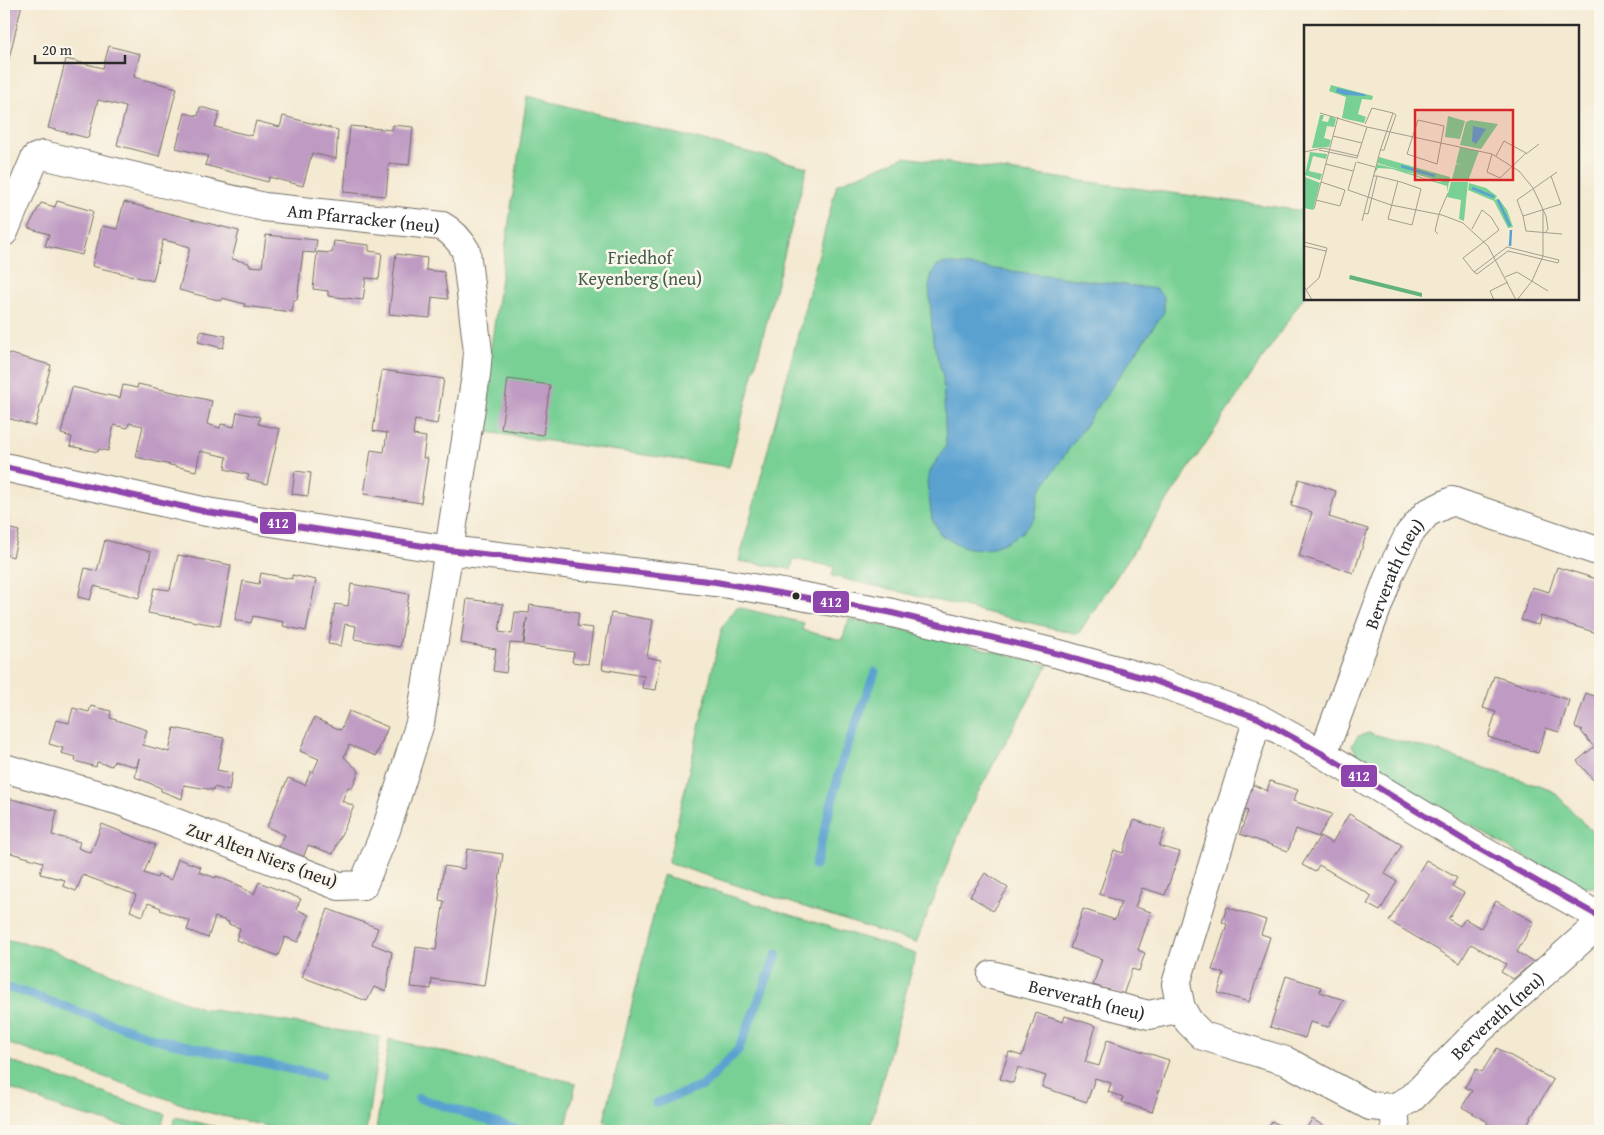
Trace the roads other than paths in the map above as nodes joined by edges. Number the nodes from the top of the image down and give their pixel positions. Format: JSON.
{"nodes":[{"id":1,"x":4,"y":232,"type":"edge"},
{"id":2,"x":4,"y":467,"type":"edge"},
{"id":3,"x":449,"y":550,"type":"junction"},
{"id":4,"x":1600,"y":552,"type":"edge"},
{"id":5,"x":1258,"y":718,"type":"junction"},
{"id":6,"x":1322,"y":754,"type":"junction"},
{"id":7,"x":4,"y":768,"type":"edge"},
{"id":8,"x":1600,"y":917,"type":"edge"},
{"id":9,"x":1600,"y":923,"type":"edge"},
{"id":10,"x":992,"y":975,"type":"dead end"},
{"id":11,"x":1182,"y":1008,"type":"junction"},
{"id":12,"x":1395,"y":1120,"type":"edge"}],
"edges":[{"from":1,"to":3,"type":"street","name":"Am Pfarracker (neu)"},
{"from":2,"to":3,"type":"street"},
{"from":3,"to":5,"type":"street"},
{"from":3,"to":7,"type":"street","name":"Zur Alten Niers (neu)"},
{"from":4,"to":6,"type":"street","name":"Berverath (neu)"},
{"from":5,"to":6,"type":"street"},
{"from":5,"to":11,"type":"street","name":"Berverath (neu)"},
{"from":6,"to":8,"type":"street"},
{"from":9,"to":12,"type":"street","name":"Berverath (neu)"},
{"from":10,"to":11,"type":"street","name":"Berverath (neu)"},
{"from":11,"to":12,"type":"street","name":"Berverath (neu)"}]}
